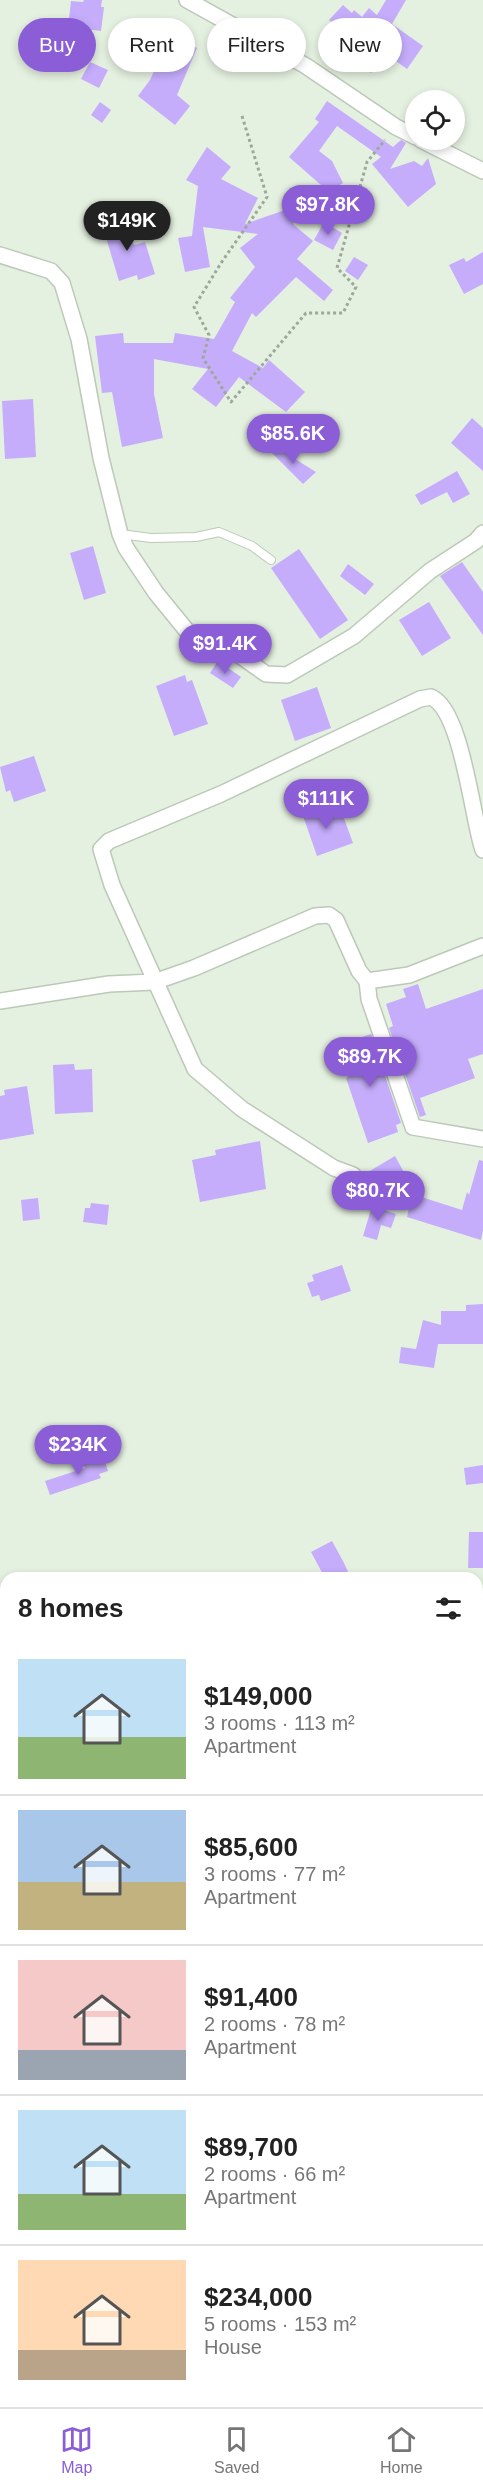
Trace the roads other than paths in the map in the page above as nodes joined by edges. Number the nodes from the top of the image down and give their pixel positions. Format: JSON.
{"nodes":[{"id":1,"x":187,"y":0,"type":"edge"},
{"id":2,"x":405,"y":132,"type":"edge"},
{"id":3,"x":441,"y":150,"type":"edge"},
{"id":4,"x":483,"y":171,"type":"edge"},
{"id":5,"x":0,"y":255,"type":"edge"},
{"id":6,"x":483,"y":533,"type":"edge"},
{"id":7,"x":120,"y":534,"type":"junction"},
{"id":8,"x":271,"y":560,"type":"dead end"},
{"id":9,"x":483,"y":850,"type":"edge"},
{"id":10,"x":482,"y":944,"type":"edge"},
{"id":11,"x":368,"y":981,"type":"junction"},
{"id":12,"x":154,"y":982,"type":"junction"},
{"id":13,"x":0,"y":1001,"type":"edge"},
{"id":14,"x":483,"y":1139,"type":"edge"},
{"id":15,"x":353,"y":1174,"type":"dead end"}],
"edges":[{"from":1,"to":2,"type":"street"},
{"from":3,"to":4,"type":"street"},
{"from":5,"to":7,"type":"street"},
{"from":6,"to":7,"type":"street"},
{"from":7,"to":8,"type":"lane"},
{"from":9,"to":12,"type":"street"},
{"from":10,"to":11,"type":"street"},
{"from":11,"to":12,"type":"street"},
{"from":11,"to":14,"type":"street"},
{"from":12,"to":13,"type":"street"},
{"from":12,"to":15,"type":"street"}]}
